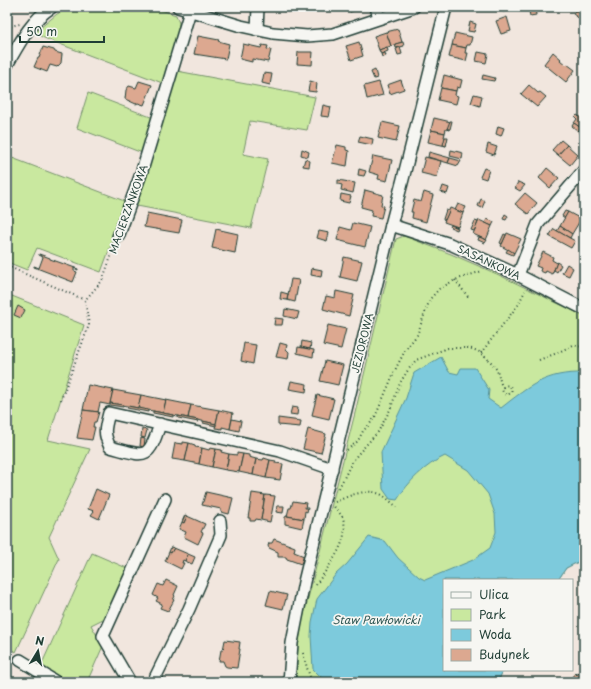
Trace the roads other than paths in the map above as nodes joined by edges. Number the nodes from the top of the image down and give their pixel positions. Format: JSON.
{"nodes":[{"id":1,"x":52,"y":7,"type":"edge"},
{"id":2,"x":178,"y":7,"type":"edge"},
{"id":3,"x":258,"y":7,"type":"edge"},
{"id":4,"x":376,"y":7,"type":"edge"},
{"id":5,"x":414,"y":7,"type":"edge"},
{"id":6,"x":446,"y":7,"type":"edge"},
{"id":7,"x":190,"y":11,"type":"junction"},
{"id":8,"x":379,"y":18,"type":"junction"},
{"id":9,"x":257,"y":30,"type":"junction"},
{"id":10,"x":7,"y":65,"type":"edge"},
{"id":11,"x":584,"y":170,"type":"edge"},
{"id":12,"x":391,"y":225,"type":"junction"},
{"id":13,"x":118,"y":237,"type":"road end"},
{"id":14,"x":518,"y":275,"type":"junction"},
{"id":15,"x":584,"y":309,"type":"edge"},
{"id":16,"x":160,"y":424,"type":"junction"},
{"id":17,"x":332,"y":469,"type":"junction"},
{"id":18,"x":165,"y":499,"type":"dead end"},
{"id":19,"x":220,"y":521,"type":"dead end"},
{"id":20,"x":20,"y":660,"type":"dead end"},
{"id":21,"x":56,"y":682,"type":"edge"},
{"id":22,"x":130,"y":682,"type":"edge"},
{"id":23,"x":153,"y":682,"type":"edge"},
{"id":24,"x":289,"y":682,"type":"edge"}],
"edges":[{"from":1,"to":10,"type":"street"},
{"from":2,"to":7,"type":"street"},
{"from":3,"to":9,"type":"street"},
{"from":4,"to":8,"type":"street"},
{"from":5,"to":8,"type":"street"},
{"from":6,"to":12,"type":"street","name":"JEZIOROWA"},
{"from":7,"to":9,"type":"street"},
{"from":7,"to":13,"type":"street","name":"MACIERZANKOWA"},
{"from":8,"to":9,"type":"street"},
{"from":11,"to":14,"type":"street"},
{"from":12,"to":14,"type":"street","name":"SASANKOWA"},
{"from":12,"to":17,"type":"street","name":"JEZIOROWA"},
{"from":14,"to":15,"type":"street","name":"SASANKOWA"},
{"from":16,"to":16,"type":"street"},
{"from":16,"to":17,"type":"street"},
{"from":17,"to":24,"type":"street","name":"JEZIOROWA"},
{"from":18,"to":22,"type":"street"},
{"from":19,"to":23,"type":"street"},
{"from":20,"to":21,"type":"street"}]}
